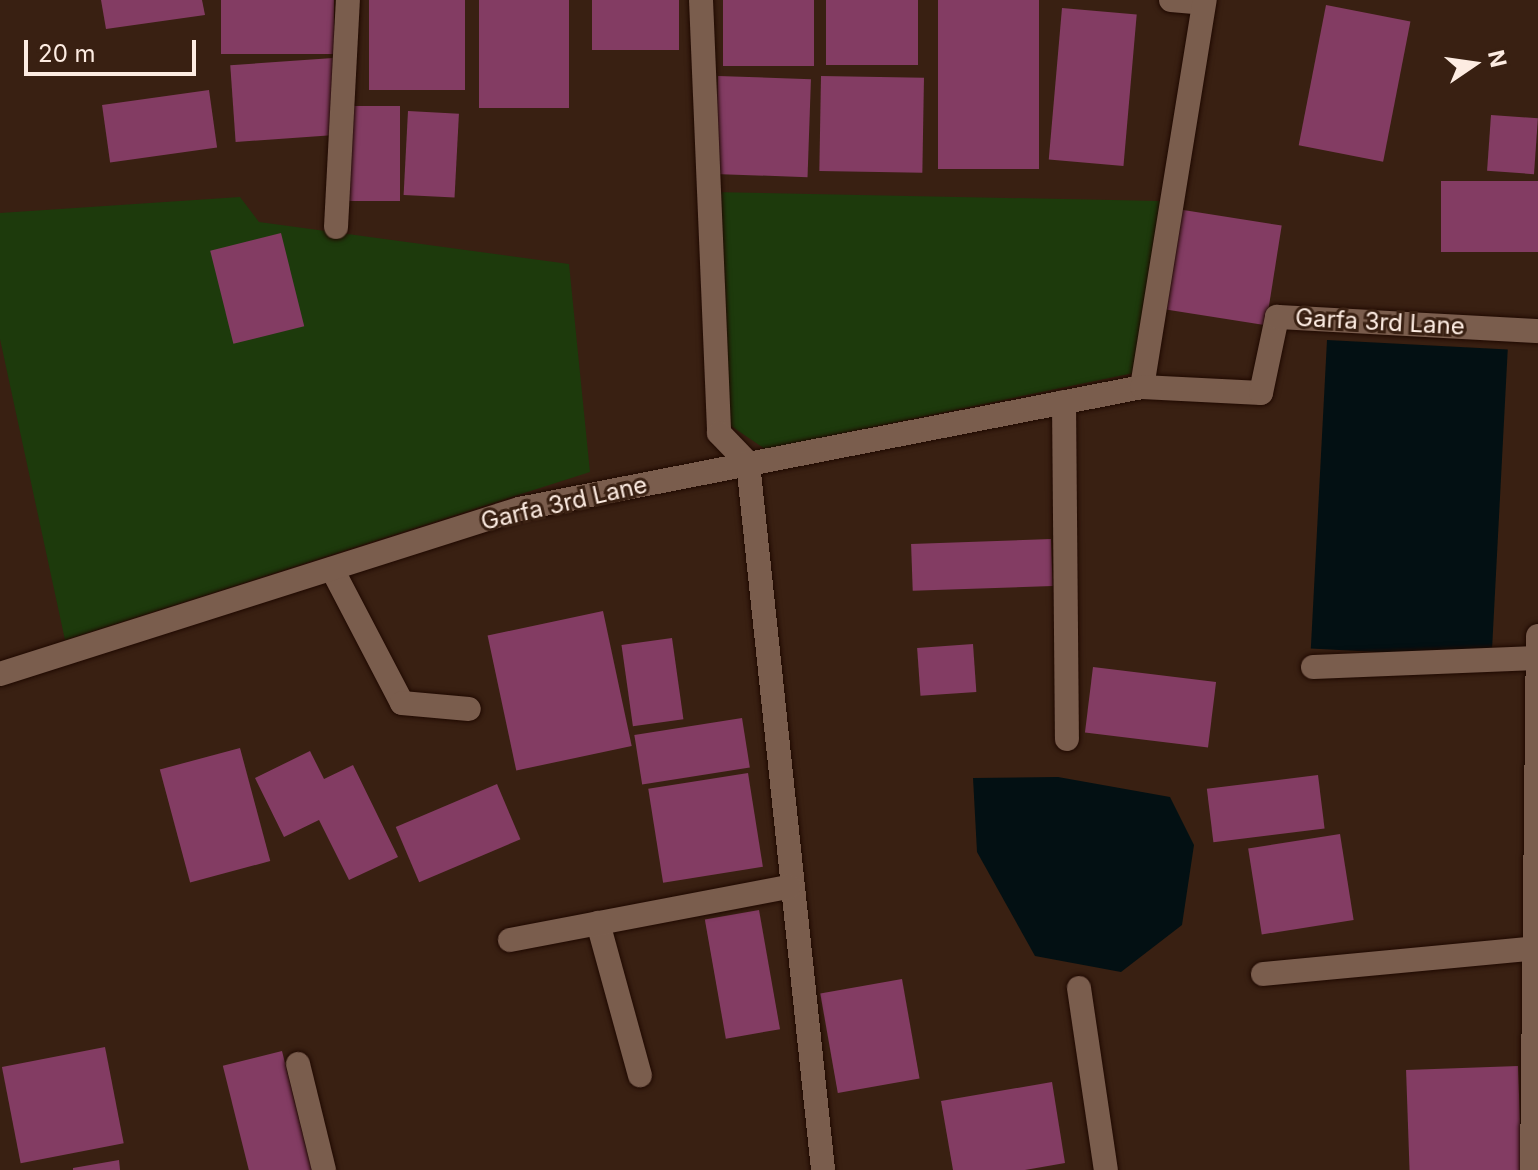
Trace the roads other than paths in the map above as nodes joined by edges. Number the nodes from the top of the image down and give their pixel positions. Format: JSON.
{"nodes":[{"id":1,"x":348,"y":0,"type":"edge"},
{"id":2,"x":701,"y":0,"type":"edge"},
{"id":3,"x":1171,"y":0,"type":"edge"},
{"id":4,"x":1204,"y":2,"type":"edge"},
{"id":5,"x":336,"y":227,"type":"dead end"},
{"id":6,"x":1538,"y":331,"type":"edge"},
{"id":7,"x":1142,"y":387,"type":"junction"},
{"id":8,"x":1064,"y":402,"type":"junction"},
{"id":9,"x":748,"y":463,"type":"junction"},
{"id":10,"x":332,"y":569,"type":"junction"},
{"id":11,"x":1537,"y":647,"type":"edge"},
{"id":12,"x":1313,"y":667,"type":"dead end"},
{"id":13,"x":0,"y":674,"type":"edge"},
{"id":14,"x":469,"y":709,"type":"dead end"},
{"id":15,"x":1067,"y":739,"type":"dead end"},
{"id":16,"x":789,"y":887,"type":"junction"},
{"id":17,"x":598,"y":923,"type":"junction"},
{"id":18,"x":510,"y":940,"type":"dead end"},
{"id":19,"x":1537,"y":948,"type":"edge"},
{"id":20,"x":1263,"y":974,"type":"dead end"},
{"id":21,"x":1079,"y":988,"type":"dead end"},
{"id":22,"x":298,"y":1064,"type":"dead end"},
{"id":23,"x":640,"y":1075,"type":"dead end"},
{"id":24,"x":324,"y":1170,"type":"edge"},
{"id":25,"x":823,"y":1170,"type":"edge"},
{"id":26,"x":1106,"y":1170,"type":"edge"},
{"id":27,"x":1532,"y":1170,"type":"edge"}],
"edges":[{"from":1,"to":5,"type":"street"},
{"from":2,"to":9,"type":"street"},
{"from":3,"to":4,"type":"street"},
{"from":4,"to":7,"type":"street"},
{"from":6,"to":7,"type":"street","name":"Garfa 3rd Lane"},
{"from":7,"to":8,"type":"street","name":"Garfa 3rd Lane"},
{"from":8,"to":9,"type":"street","name":"Garfa 3rd Lane"},
{"from":8,"to":15,"type":"street"},
{"from":9,"to":10,"type":"street","name":"Garfa 3rd Lane"},
{"from":9,"to":16,"type":"street"},
{"from":10,"to":13,"type":"street","name":"Garfa 3rd Lane"},
{"from":10,"to":14,"type":"street"},
{"from":11,"to":12,"type":"street"},
{"from":11,"to":19,"type":"street"},
{"from":16,"to":17,"type":"street"},
{"from":16,"to":25,"type":"street"},
{"from":17,"to":18,"type":"street"},
{"from":17,"to":23,"type":"street"},
{"from":19,"to":20,"type":"street"},
{"from":19,"to":27,"type":"street"},
{"from":21,"to":26,"type":"street"},
{"from":22,"to":24,"type":"street"}]}
